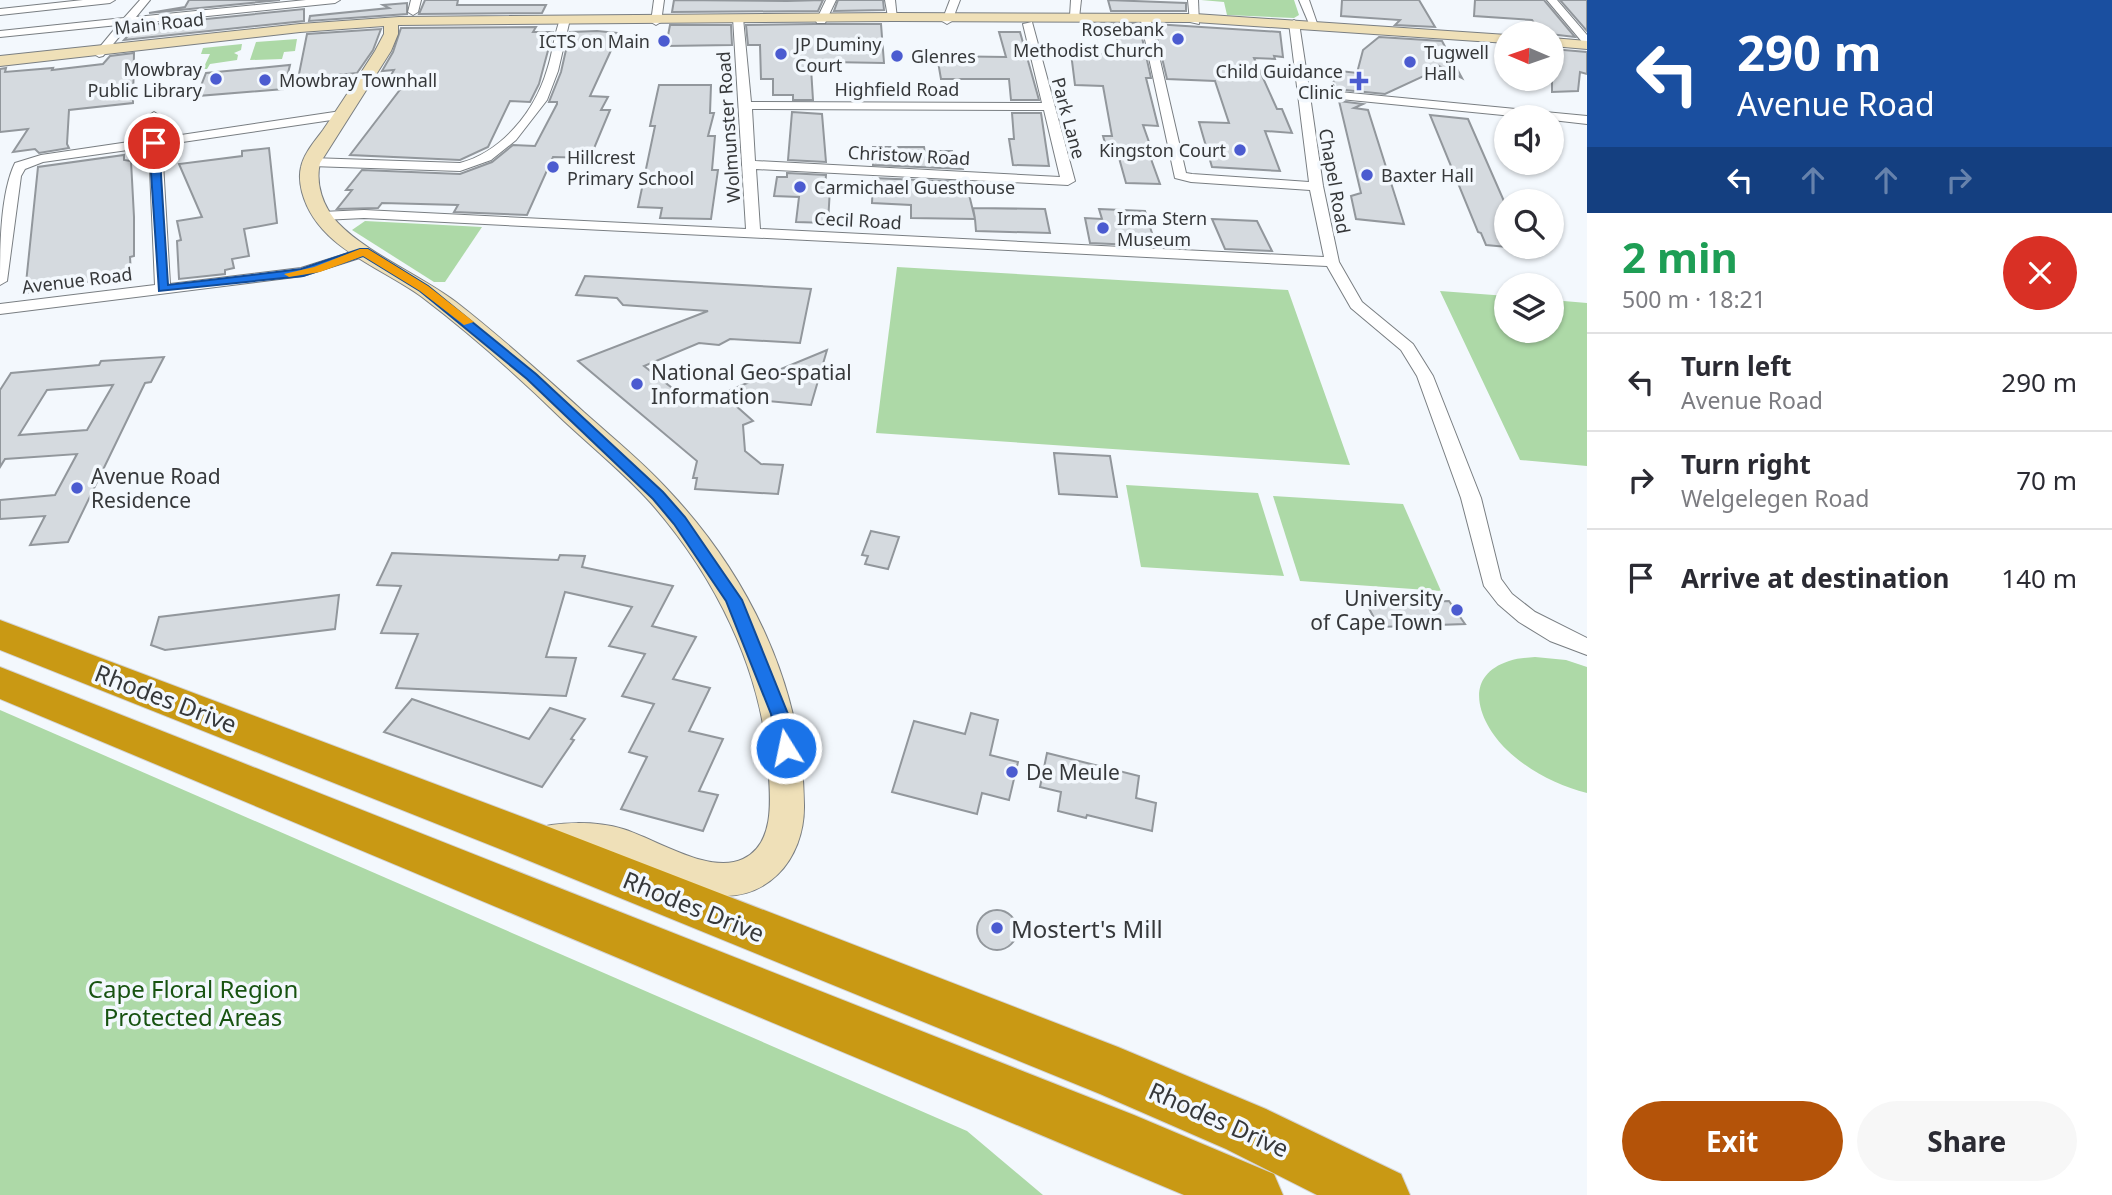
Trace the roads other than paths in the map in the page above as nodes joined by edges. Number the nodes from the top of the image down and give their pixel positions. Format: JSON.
{"nodes":[{"id":1,"x":110,"y":0,"type":"edge"},
{"id":2,"x":145,"y":0,"type":"edge"},
{"id":3,"x":335,"y":0,"type":"edge"},
{"id":4,"x":415,"y":0,"type":"edge"},
{"id":5,"x":659,"y":0,"type":"edge"},
{"id":6,"x":831,"y":0,"type":"edge"},
{"id":7,"x":890,"y":0,"type":"edge"},
{"id":8,"x":955,"y":0,"type":"edge"},
{"id":9,"x":1076,"y":0,"type":"edge"},
{"id":10,"x":1193,"y":0,"type":"edge"},
{"id":11,"x":1304,"y":0,"type":"edge"},
{"id":12,"x":1552,"y":0,"type":"edge"},
{"id":13,"x":369,"y":6,"type":"dead end"},
{"id":14,"x":0,"y":12,"type":"edge"},
{"id":15,"x":413,"y":12,"type":"dead end"},
{"id":16,"x":893,"y":16,"type":"junction"},
{"id":17,"x":1075,"y":16,"type":"junction"},
{"id":18,"x":822,"y":19,"type":"junction"},
{"id":19,"x":948,"y":19,"type":"junction"},
{"id":20,"x":656,"y":20,"type":"junction"},
{"id":21,"x":738,"y":20,"type":"junction"},
{"id":22,"x":1195,"y":20,"type":"junction"},
{"id":23,"x":127,"y":21,"type":"junction"},
{"id":24,"x":565,"y":21,"type":"junction"},
{"id":25,"x":1146,"y":21,"type":"junction"},
{"id":26,"x":390,"y":23,"type":"junction"},
{"id":27,"x":1294,"y":23,"type":"junction"},
{"id":28,"x":1028,"y":24,"type":"dead end"},
{"id":29,"x":1314,"y":24,"type":"junction"},
{"id":30,"x":0,"y":34,"type":"edge"},
{"id":31,"x":1494,"y":38,"type":"edge"},
{"id":32,"x":1564,"y":42,"type":"edge"},
{"id":33,"x":1587,"y":43,"type":"edge"},
{"id":34,"x":101,"y":52,"type":"junction"},
{"id":35,"x":0,"y":64,"type":"edge"},
{"id":36,"x":1302,"y":92,"type":"junction"},
{"id":37,"x":746,"y":105,"type":"junction"},
{"id":38,"x":1047,"y":107,"type":"junction"},
{"id":39,"x":154,"y":116,"type":"dead end"},
{"id":40,"x":341,"y":116,"type":"junction"},
{"id":41,"x":1587,"y":120,"type":"edge"},
{"id":42,"x":154,"y":143,"type":"junction"},
{"id":43,"x":311,"y":162,"type":"junction"},
{"id":44,"x":750,"y":165,"type":"junction"},
{"id":45,"x":1068,"y":181,"type":"joint"},
{"id":46,"x":1316,"y":186,"type":"junction"},
{"id":47,"x":5,"y":214,"type":"edge"},
{"id":48,"x":327,"y":222,"type":"junction"},
{"id":49,"x":753,"y":234,"type":"junction"},
{"id":50,"x":364,"y":252,"type":"junction"},
{"id":51,"x":1332,"y":262,"type":"junction"},
{"id":52,"x":0,"y":281,"type":"edge"},
{"id":53,"x":163,"y":289,"type":"junction"},
{"id":54,"x":0,"y":309,"type":"edge"},
{"id":55,"x":0,"y":635,"type":"edge"},
{"id":56,"x":1587,"y":647,"type":"edge"},
{"id":57,"x":0,"y":682,"type":"edge"},
{"id":58,"x":532,"y":841,"type":"junction"},
{"id":59,"x":1252,"y":1195,"type":"edge"},
{"id":60,"x":1380,"y":1195,"type":"edge"}],
"edges":[{"from":1,"to":14,"type":"street"},
{"from":2,"to":23,"type":"street"},
{"from":3,"to":23,"type":"street"},
{"from":4,"to":15,"type":"street"},
{"from":5,"to":20,"type":"street"},
{"from":6,"to":18,"type":"street"},
{"from":7,"to":16,"type":"street"},
{"from":8,"to":19,"type":"street"},
{"from":9,"to":17,"type":"street"},
{"from":10,"to":22,"type":"street"},
{"from":11,"to":29,"type":"street"},
{"from":12,"to":33,"type":"street"},
{"from":13,"to":26,"type":"main road"},
{"from":16,"to":18,"type":"main road","name":"Main Road"},
{"from":16,"to":19,"type":"main road","name":"Main Road"},
{"from":17,"to":19,"type":"main road","name":"Main Road"},
{"from":17,"to":22,"type":"main road","name":"Main Road"},
{"from":18,"to":19,"type":"main road","name":"Main Road"},
{"from":18,"to":21,"type":"main road","name":"Main Road"},
{"from":19,"to":25,"type":"main road","name":"Main Road"},
{"from":20,"to":21,"type":"main road","name":"Main Road"},
{"from":20,"to":24,"type":"main road","name":"Main Road"},
{"from":21,"to":37,"type":"street","name":"Wolmunster Road"},
{"from":22,"to":25,"type":"main road","name":"Main Road"},
{"from":22,"to":27,"type":"main road","name":"Main Road"},
{"from":23,"to":30,"type":"street"},
{"from":23,"to":34,"type":"street"},
{"from":24,"to":26,"type":"main road","name":"Main Road"},
{"from":24,"to":43,"type":"street"},
{"from":25,"to":46,"type":"street"},
{"from":26,"to":34,"type":"main road","name":"Main Road"},
{"from":26,"to":40,"type":"main road"},
{"from":27,"to":29,"type":"main road","name":"Main Road"},
{"from":27,"to":36,"type":"street","name":"Chapel Road"},
{"from":28,"to":38,"type":"street","name":"Park Lane"},
{"from":29,"to":31,"type":"main road","name":"Main Road"},
{"from":32,"to":33,"type":"main road"},
{"from":34,"to":35,"type":"main road","name":"Main Road"},
{"from":36,"to":41,"type":"street"},
{"from":36,"to":46,"type":"street","name":"Chapel Road"},
{"from":37,"to":38,"type":"street","name":"Highfield Road"},
{"from":37,"to":44,"type":"street","name":"Wolmunster Road"},
{"from":38,"to":45,"type":"street","name":"Park Lane"},
{"from":39,"to":42,"type":"street"},
{"from":40,"to":42,"type":"street"},
{"from":40,"to":43,"type":"main road"},
{"from":42,"to":47,"type":"street"},
{"from":42,"to":53,"type":"street"},
{"from":43,"to":48,"type":"main road"},
{"from":44,"to":45,"type":"street","name":"Christow Road"},
{"from":44,"to":49,"type":"street","name":"Wolmunster Road"},
{"from":46,"to":51,"type":"street","name":"Chapel Road"},
{"from":47,"to":52,"type":"street"},
{"from":48,"to":49,"type":"street","name":"Cecil Road"},
{"from":48,"to":50,"type":"main road"},
{"from":49,"to":51,"type":"street","name":"Cecil Road"},
{"from":50,"to":53,"type":"street","name":"Avenue Road"},
{"from":50,"to":58,"type":"main road"},
{"from":51,"to":56,"type":"street","name":"Chapel Road"},
{"from":53,"to":54,"type":"street","name":"Avenue Road"},
{"from":55,"to":58,"type":"highway","name":"Rhodes Drive"},
{"from":57,"to":59,"type":"highway"},
{"from":58,"to":60,"type":"highway","name":"Rhodes Drive"}]}
